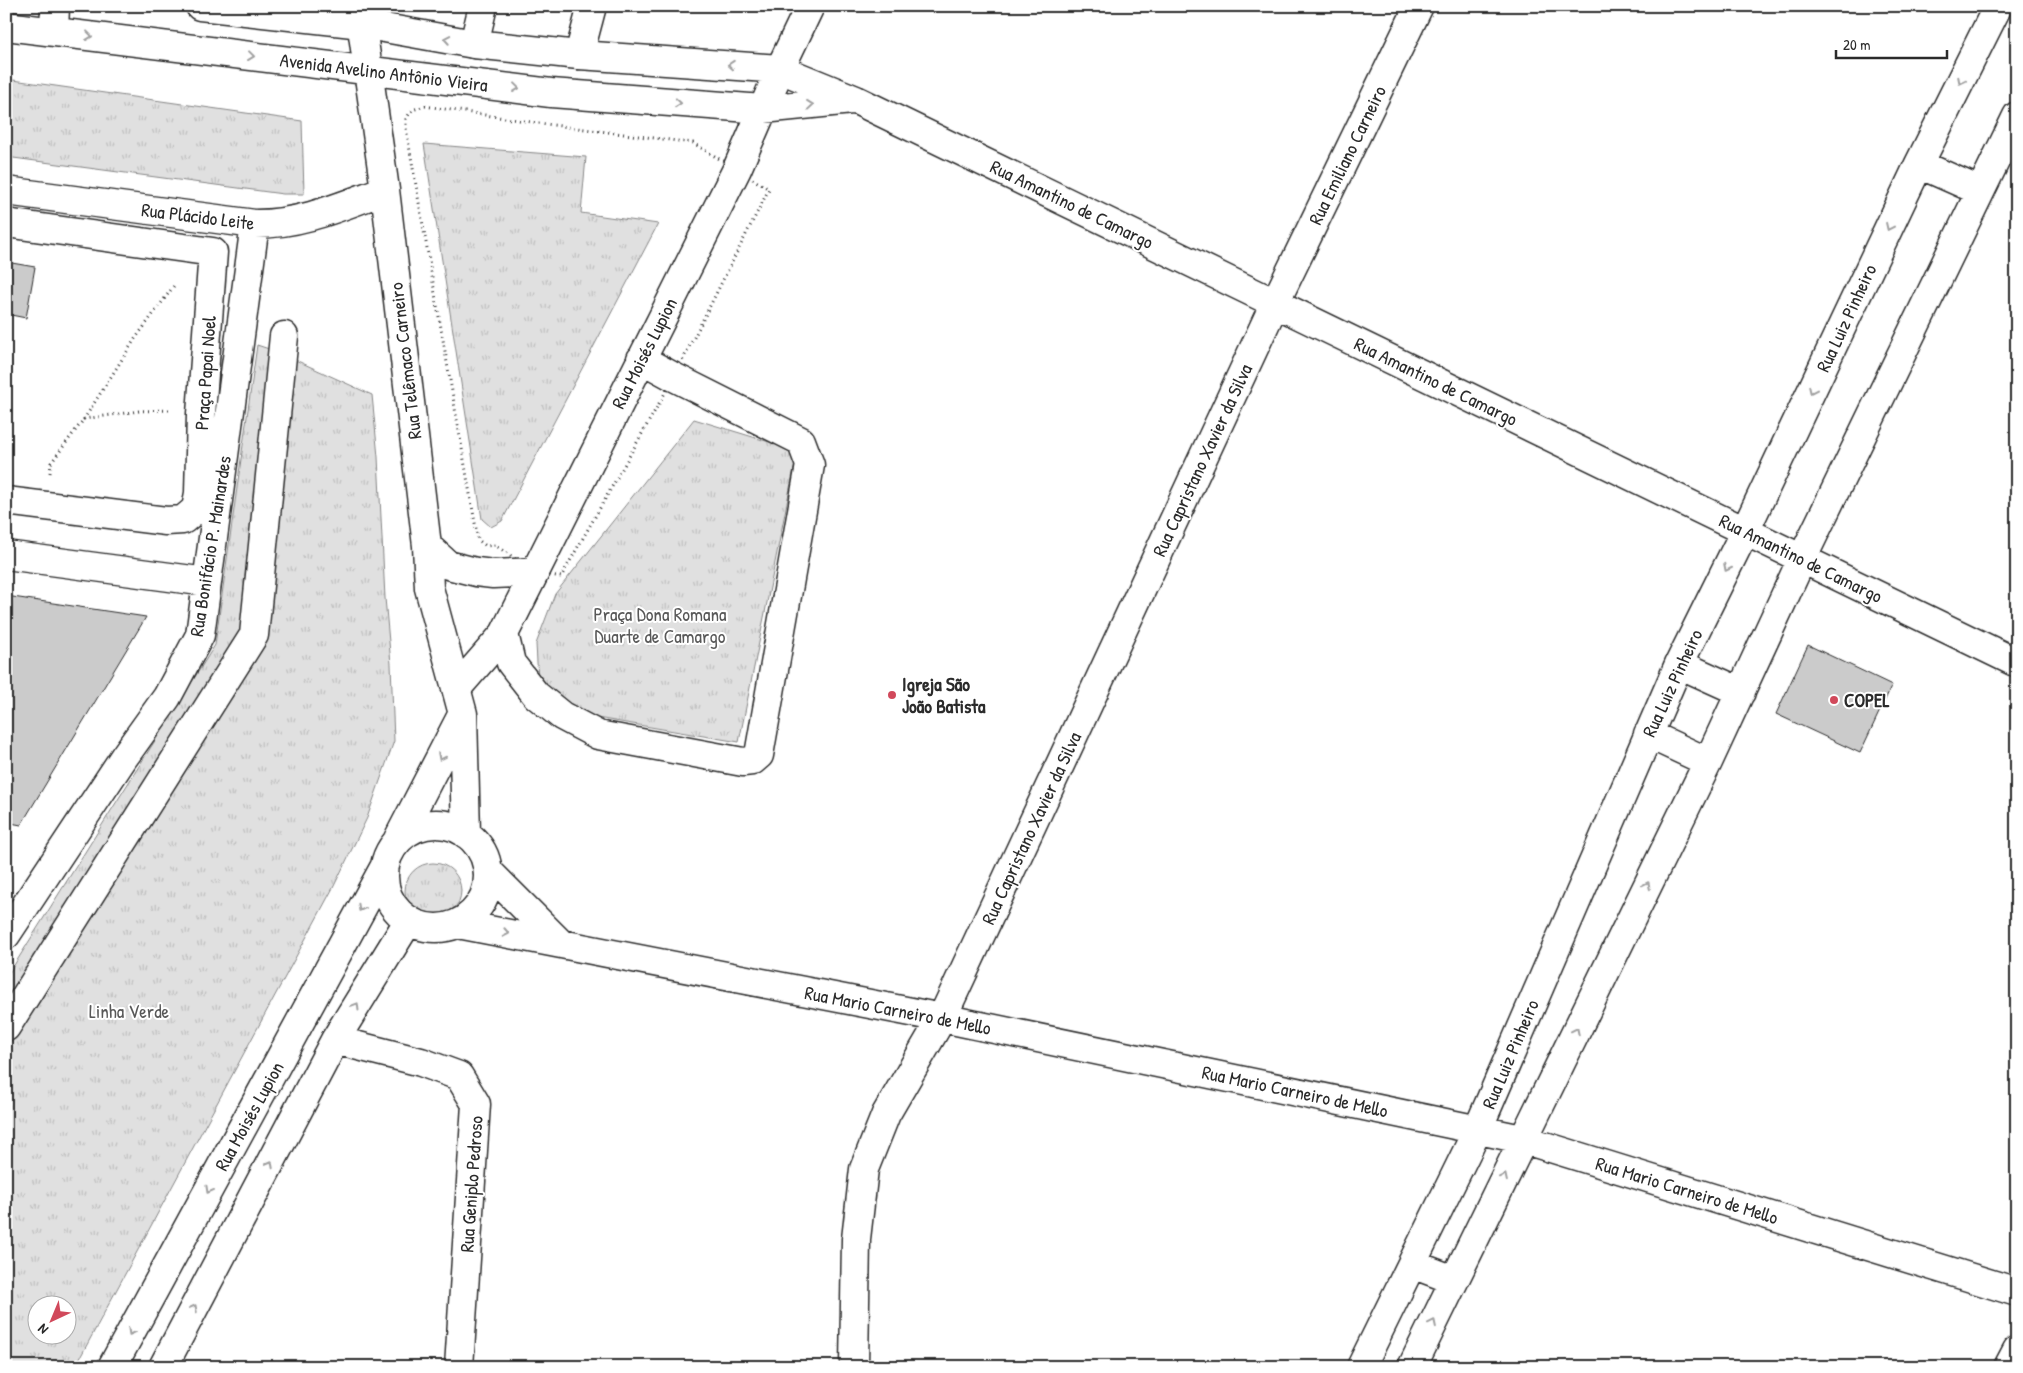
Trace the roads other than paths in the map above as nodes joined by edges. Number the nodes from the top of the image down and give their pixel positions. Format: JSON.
{"nodes":[{"id":1,"x":200,"y":6,"type":"edge"},
{"id":2,"x":483,"y":6,"type":"edge"},
{"id":3,"x":592,"y":6,"type":"edge"},
{"id":4,"x":810,"y":6,"type":"edge"},
{"id":5,"x":1419,"y":6,"type":"edge"},
{"id":6,"x":1998,"y":6,"type":"edge"},
{"id":7,"x":360,"y":15,"type":"edge"},
{"id":8,"x":55,"y":19,"type":"edge"},
{"id":9,"x":6,"y":26,"type":"edge"},
{"id":10,"x":474,"y":44,"type":"junction"},
{"id":11,"x":567,"y":54,"type":"junction"},
{"id":12,"x":780,"y":69,"type":"junction"},
{"id":13,"x":368,"y":70,"type":"junction"},
{"id":14,"x":551,"y":93,"type":"junction"},
{"id":15,"x":856,"y":100,"type":"junction"},
{"id":16,"x":763,"y":110,"type":"junction"},
{"id":17,"x":2017,"y":116,"type":"edge"},
{"id":18,"x":1919,"y":164,"type":"junction"},
{"id":19,"x":385,"y":190,"type":"junction"},
{"id":20,"x":1980,"y":191,"type":"junction"},
{"id":21,"x":6,"y":192,"type":"edge"},
{"id":22,"x":6,"y":223,"type":"edge"},
{"id":23,"x":255,"y":224,"type":"junction"},
{"id":24,"x":1275,"y":303,"type":"junction"},
{"id":25,"x":284,"y":336,"type":"dead end"},
{"id":26,"x":641,"y":359,"type":"junction"},
{"id":27,"x":6,"y":501,"type":"edge"},
{"id":28,"x":1746,"y":531,"type":"junction"},
{"id":29,"x":427,"y":546,"type":"junction"},
{"id":30,"x":6,"y":555,"type":"edge"},
{"id":31,"x":1802,"y":559,"type":"junction"},
{"id":32,"x":535,"y":572,"type":"junction"},
{"id":33,"x":207,"y":582,"type":"junction"},
{"id":34,"x":504,"y":634,"type":"junction"},
{"id":35,"x":2017,"y":663,"type":"edge"},
{"id":36,"x":1679,"y":664,"type":"junction"},
{"id":37,"x":1740,"y":692,"type":"junction"},
{"id":38,"x":460,"y":701,"type":"junction"},
{"id":39,"x":1648,"y":734,"type":"junction"},
{"id":40,"x":1708,"y":762,"type":"junction"},
{"id":41,"x":466,"y":834,"type":"junction"},
{"id":42,"x":398,"y":839,"type":"junction"},
{"id":43,"x":385,"y":866,"type":"junction"},
{"id":44,"x":489,"y":872,"type":"junction"},
{"id":45,"x":409,"y":920,"type":"junction"},
{"id":46,"x":458,"y":924,"type":"junction"},
{"id":47,"x":6,"y":935,"type":"edge"},
{"id":48,"x":560,"y":943,"type":"junction"},
{"id":49,"x":942,"y":1018,"type":"junction"},
{"id":50,"x":6,"y":1027,"type":"edge"},
{"id":51,"x":335,"y":1040,"type":"junction"},
{"id":52,"x":1478,"y":1129,"type":"junction"},
{"id":53,"x":1522,"y":1139,"type":"junction"},
{"id":54,"x":1412,"y":1264,"type":"junction"},
{"id":55,"x":1454,"y":1280,"type":"junction"},
{"id":56,"x":2017,"y":1292,"type":"edge"},
{"id":57,"x":2017,"y":1350,"type":"edge"},
{"id":58,"x":112,"y":1367,"type":"edge"},
{"id":59,"x":163,"y":1367,"type":"edge"},
{"id":60,"x":459,"y":1367,"type":"edge"},
{"id":61,"x":854,"y":1367,"type":"edge"},
{"id":62,"x":1361,"y":1367,"type":"edge"},
{"id":63,"x":1412,"y":1367,"type":"edge"},
{"id":64,"x":2008,"y":1367,"type":"edge"}],
"edges":[{"from":1,"to":7,"type":"street","name":"Avenida Avelino Antônio Vieira"},
{"from":2,"to":10,"type":"street"},
{"from":3,"to":11,"type":"street"},
{"from":4,"to":12,"type":"street","name":"Rua Moisés Lupion"},
{"from":5,"to":24,"type":"street","name":"Rua Emiliano Carneiro"},
{"from":6,"to":18,"type":"street","name":"Rua Luiz Pinheiro","one_way":true},
{"from":10,"to":7,"type":"street","name":"Avenida Avelino Antônio Vieira","one_way":true},
{"from":7,"to":13,"type":"street","name":"Rua Telêmaco Carneiro"},
{"from":8,"to":9,"type":"street","name":"Avenida Avelino Antônio Vieira"},
{"from":8,"to":13,"type":"street","name":"Avenida Avelino Antônio Vieira","one_way":true},
{"from":10,"to":11,"type":"street","name":"Avenida Avelino Antônio Vieira"},
{"from":12,"to":11,"type":"street","name":"Avenida Avelino Antônio Vieira","one_way":true},
{"from":11,"to":14,"type":"street"},
{"from":12,"to":15,"type":"street","name":"Rua Amantino de Camargo"},
{"from":12,"to":16,"type":"street","name":"Rua Moisés Lupion"},
{"from":13,"to":14,"type":"street","name":"Avenida Avelino Antônio Vieira","one_way":true},
{"from":13,"to":19,"type":"street","name":"Rua Telêmaco Carneiro"},
{"from":14,"to":16,"type":"street","name":"Avenida Avelino Antônio Vieira","one_way":true},
{"from":16,"to":15,"type":"street","one_way":true},
{"from":15,"to":24,"type":"street","name":"Rua Amantino de Camargo"},
{"from":16,"to":26,"type":"street","name":"Rua Moisés Lupion"},
{"from":17,"to":20,"type":"street"},
{"from":18,"to":20,"type":"street"},
{"from":18,"to":28,"type":"street","name":"Rua Luiz Pinheiro","one_way":true},
{"from":19,"to":23,"type":"street","name":"Rua Plácido Leite"},
{"from":19,"to":29,"type":"street","name":"Rua Telêmaco Carneiro"},
{"from":20,"to":31,"type":"street"},
{"from":21,"to":23,"type":"street","name":"Rua Plácido Leite"},
{"from":22,"to":27,"type":"street","name":"Praça Papai Noel"},
{"from":23,"to":33,"type":"street","name":"Rua Bonifácio P. Mainardes"},
{"from":24,"to":28,"type":"street","name":"Rua Amantino de Camargo"},
{"from":24,"to":49,"type":"street","name":"Rua Capristano Xavier da Silva"},
{"from":25,"to":50,"type":"street"},
{"from":26,"to":32,"type":"street","name":"Rua Moisés Lupion"},
{"from":26,"to":34,"type":"street"},
{"from":28,"to":31,"type":"street","name":"Rua Amantino de Camargo"},
{"from":28,"to":36,"type":"street","name":"Rua Luiz Pinheiro","one_way":true},
{"from":29,"to":32,"type":"street"},
{"from":29,"to":38,"type":"street","name":"Rua Telêmaco Carneiro"},
{"from":30,"to":33,"type":"street"},
{"from":31,"to":35,"type":"street","name":"Rua Amantino de Camargo"},
{"from":31,"to":37,"type":"street"},
{"from":32,"to":34,"type":"street","name":"Rua Moisés Lupion"},
{"from":33,"to":47,"type":"street","name":"Rua Bonifácio P. Mainardes"},
{"from":34,"to":38,"type":"street","name":"Rua Moisés Lupion"},
{"from":36,"to":37,"type":"street"},
{"from":36,"to":39,"type":"street","name":"Rua Luiz Pinheiro"},
{"from":37,"to":40,"type":"street"},
{"from":38,"to":41,"type":"street"},
{"from":38,"to":42,"type":"street","name":"Rua Moisés Lupion","one_way":true},
{"from":39,"to":40,"type":"street"},
{"from":39,"to":52,"type":"street","name":"Rua Luiz Pinheiro"},
{"from":53,"to":40,"type":"street","one_way":true},
{"from":41,"to":42,"type":"street"},
{"from":41,"to":44,"type":"street"},
{"from":42,"to":43,"type":"street"},
{"from":43,"to":45,"type":"street"},
{"from":43,"to":58,"type":"street","name":"Rua Moisés Lupion","one_way":true},
{"from":44,"to":46,"type":"street"},
{"from":44,"to":48,"type":"street"},
{"from":45,"to":46,"type":"street"},
{"from":51,"to":45,"type":"street","one_way":true},
{"from":46,"to":48,"type":"street","name":"Rua Mario Carneiro de Mello","one_way":true},
{"from":48,"to":49,"type":"street","name":"Rua Mario Carneiro de Mello"},
{"from":49,"to":52,"type":"street","name":"Rua Mario Carneiro de Mello"},
{"from":49,"to":61,"type":"street","name":"Rua Capristano Xavier da Silva"},
{"from":59,"to":51,"type":"street","one_way":true},
{"from":51,"to":60,"type":"street","name":"Rua Geniplo Pedroso"},
{"from":52,"to":53,"type":"street","name":"Rua Mario Carneiro de Mello"},
{"from":52,"to":54,"type":"street","name":"Rua Luiz Pinheiro"},
{"from":55,"to":53,"type":"street","one_way":true},
{"from":53,"to":56,"type":"street","name":"Rua Mario Carneiro de Mello"},
{"from":54,"to":55,"type":"street"},
{"from":54,"to":62,"type":"street","name":"Rua Luiz Pinheiro"},
{"from":63,"to":55,"type":"street","one_way":true},
{"from":57,"to":64,"type":"street"}]}
